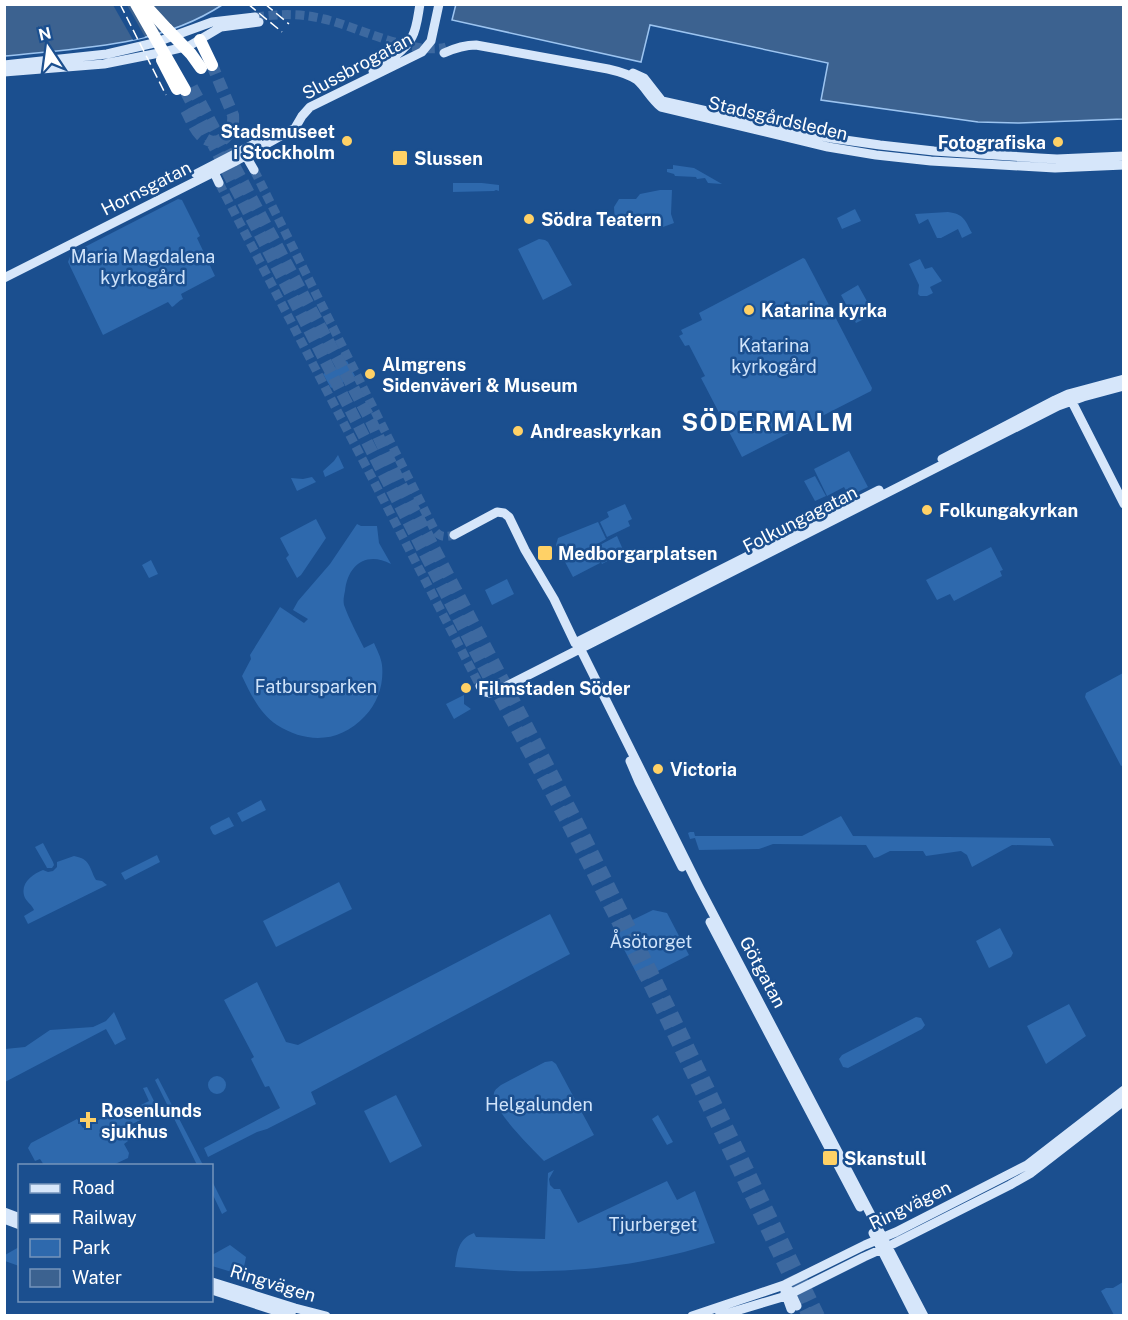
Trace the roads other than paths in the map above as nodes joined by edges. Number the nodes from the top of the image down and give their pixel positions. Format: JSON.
{"nodes":[{"id":1,"x":420,"y":4,"type":"edge"},
{"id":2,"x":439,"y":4,"type":"edge"},
{"id":3,"x":140,"y":5,"type":"edge"},
{"id":4,"x":257,"y":20,"type":"tunnel mouth"},
{"id":5,"x":195,"y":36,"type":"junction"},
{"id":6,"x":156,"y":48,"type":"junction"},
{"id":7,"x":445,"y":50,"type":"tunnel mouth"},
{"id":8,"x":4,"y":65,"type":"edge"},
{"id":9,"x":4,"y":72,"type":"edge"},
{"id":10,"x":299,"y":118,"type":"junction"},
{"id":11,"x":234,"y":154,"type":"junction"},
{"id":12,"x":246,"y":156,"type":"junction"},
{"id":13,"x":1124,"y":156,"type":"edge"},
{"id":14,"x":1008,"y":160,"type":"junction"},
{"id":15,"x":1124,"y":165,"type":"edge"},
{"id":16,"x":212,"y":169,"type":"junction"},
{"id":17,"x":254,"y":170,"type":"tunnel mouth"},
{"id":18,"x":219,"y":183,"type":"tunnel mouth"},
{"id":19,"x":4,"y":273,"type":"edge"},
{"id":20,"x":4,"y":278,"type":"edge"},
{"id":21,"x":1124,"y":379,"type":"edge"},
{"id":22,"x":1124,"y":386,"type":"edge"},
{"id":23,"x":1070,"y":397,"type":"junction"},
{"id":24,"x":1124,"y":504,"type":"edge"},
{"id":25,"x":454,"y":535,"type":"dead end"},
{"id":26,"x":577,"y":647,"type":"junction"},
{"id":27,"x":487,"y":690,"type":"dead end"},
{"id":28,"x":1124,"y":1090,"type":"edge"},
{"id":29,"x":1124,"y":1101,"type":"edge"},
{"id":30,"x":994,"y":1187,"type":"junction"},
{"id":31,"x":882,"y":1243,"type":"junction"},
{"id":32,"x":213,"y":1282,"type":"edge"},
{"id":33,"x":213,"y":1290,"type":"edge"},
{"id":34,"x":787,"y":1291,"type":"junction"},
{"id":35,"x":794,"y":1308,"type":"dead end"},
{"id":36,"x":292,"y":1316,"type":"edge"},
{"id":37,"x":326,"y":1316,"type":"edge"},
{"id":38,"x":692,"y":1316,"type":"edge"},
{"id":39,"x":719,"y":1316,"type":"edge"},
{"id":40,"x":915,"y":1316,"type":"edge"},
{"id":41,"x":924,"y":1316,"type":"edge"}],
"edges":[{"from":1,"to":10,"type":"street","name":"Slussbrogatan"},
{"from":2,"to":10,"type":"street","name":"Slussbrogatan"},
{"from":3,"to":5,"type":"highway","bridge":true},
{"from":3,"to":6,"type":"highway"},
{"from":4,"to":5,"type":"street"},
{"from":5,"to":6,"type":"street"},
{"from":5,"to":6,"type":"street"},
{"from":6,"to":8,"type":"street"},
{"from":6,"to":9,"type":"street"},
{"from":7,"to":14,"type":"street","name":"Stadsgårdsleden"},
{"from":10,"to":11,"type":"street","name":"Hornsgatan"},
{"from":10,"to":12,"type":"street","name":"Hornsgatan"},
{"from":11,"to":12,"type":"street"},
{"from":11,"to":16,"type":"street","name":"Hornsgatan"},
{"from":12,"to":16,"type":"street","name":"Hornsgatan"},
{"from":12,"to":17,"type":"street"},
{"from":13,"to":14,"type":"street","name":"Stadsgårdsleden"},
{"from":14,"to":15,"type":"street","name":"Stadsgårdsleden"},
{"from":16,"to":18,"type":"street"},
{"from":16,"to":19,"type":"street","name":"Hornsgatan"},
{"from":16,"to":20,"type":"street","name":"Hornsgatan"},
{"from":21,"to":23,"type":"street","name":"Folkungagatan"},
{"from":22,"to":23,"type":"street","name":"Folkungagatan"},
{"from":23,"to":24,"type":"street"},
{"from":23,"to":26,"type":"street","name":"Folkungagatan"},
{"from":25,"to":26,"type":"street","name":"Götgatan"},
{"from":26,"to":27,"type":"street","name":"Folkungagatan"},
{"from":26,"to":31,"type":"street","name":"Götgatan"},
{"from":28,"to":30,"type":"street","name":"Ringvägen"},
{"from":29,"to":30,"type":"street","name":"Ringvägen"},
{"from":30,"to":31,"type":"street","name":"Ringvägen"},
{"from":31,"to":34,"type":"street","name":"Ringvägen"},
{"from":31,"to":40,"type":"street","name":"Götgatan"},
{"from":31,"to":41,"type":"street","name":"Götgatan"},
{"from":32,"to":37,"type":"street","name":"Ringvägen"},
{"from":33,"to":36,"type":"street","name":"Ringvägen"},
{"from":34,"to":35,"type":"street"},
{"from":34,"to":38,"type":"street","name":"Ringvägen"},
{"from":34,"to":39,"type":"street","name":"Ringvägen"}]}
